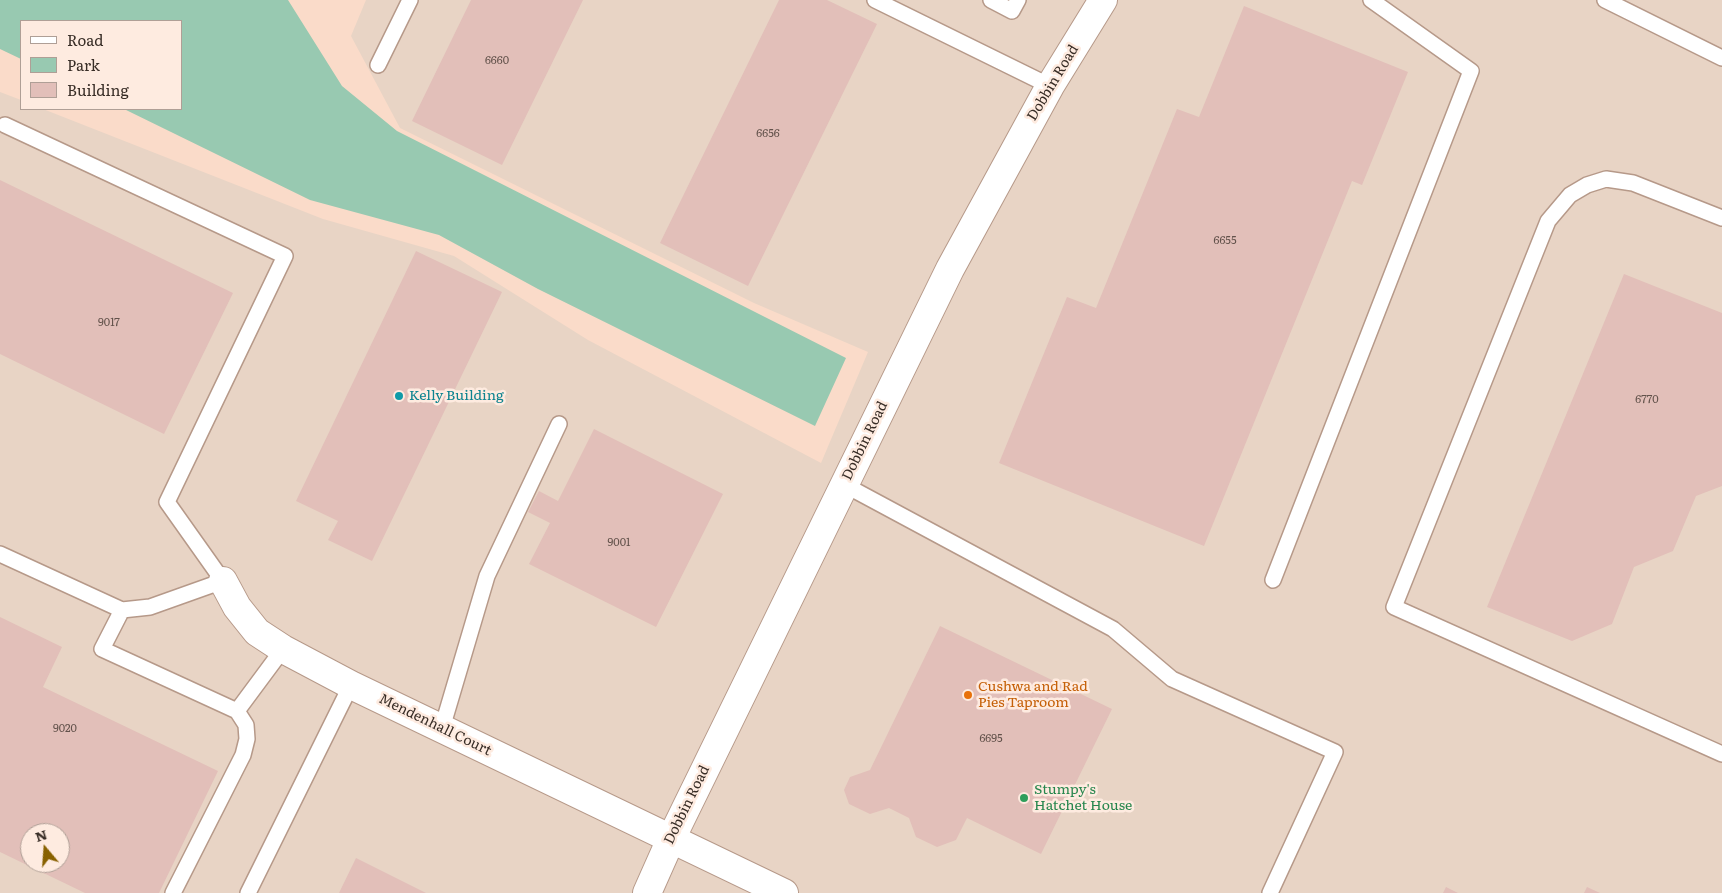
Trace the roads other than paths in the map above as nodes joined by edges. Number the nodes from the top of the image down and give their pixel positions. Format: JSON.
{"nodes":[{"id":1,"x":410,"y":0,"type":"edge"},
{"id":2,"x":875,"y":0,"type":"edge"},
{"id":3,"x":991,"y":0,"type":"edge"},
{"id":4,"x":1018,"y":0,"type":"edge"},
{"id":5,"x":1103,"y":0,"type":"edge"},
{"id":6,"x":1371,"y":0,"type":"edge"},
{"id":7,"x":1605,"y":0,"type":"edge"},
{"id":8,"x":1722,"y":58,"type":"edge"},
{"id":9,"x":378,"y":65,"type":"dead end"},
{"id":10,"x":1050,"y":86,"type":"junction"},
{"id":11,"x":5,"y":124,"type":"dead end"},
{"id":12,"x":1722,"y":218,"type":"edge"},
{"id":13,"x":559,"y":424,"type":"dead end"},
{"id":14,"x":843,"y":484,"type":"junction"},
{"id":15,"x":0,"y":554,"type":"edge"},
{"id":16,"x":1273,"y":580,"type":"dead end"},
{"id":17,"x":223,"y":581,"type":"junction"},
{"id":18,"x":122,"y":610,"type":"junction"},
{"id":19,"x":283,"y":649,"type":"junction"},
{"id":20,"x":351,"y":685,"type":"junction"},
{"id":21,"x":237,"y":711,"type":"junction"},
{"id":22,"x":442,"y":728,"type":"junction"},
{"id":23,"x":1722,"y":754,"type":"edge"},
{"id":24,"x":671,"y":839,"type":"junction"},
{"id":25,"x":173,"y":893,"type":"edge"},
{"id":26,"x":248,"y":893,"type":"edge"},
{"id":27,"x":647,"y":893,"type":"edge"},
{"id":28,"x":784,"y":893,"type":"edge"},
{"id":29,"x":1270,"y":893,"type":"edge"}],
"edges":[{"from":1,"to":9,"type":"lane"},
{"from":2,"to":10,"type":"lane"},
{"from":3,"to":4,"type":"lane"},
{"from":5,"to":10,"type":"street","name":"Dobbin Road"},
{"from":6,"to":16,"type":"lane"},
{"from":7,"to":8,"type":"lane"},
{"from":10,"to":14,"type":"street","name":"Dobbin Road"},
{"from":11,"to":17,"type":"lane"},
{"from":12,"to":23,"type":"lane"},
{"from":13,"to":22,"type":"lane"},
{"from":14,"to":24,"type":"street","name":"Dobbin Road"},
{"from":14,"to":29,"type":"lane"},
{"from":15,"to":18,"type":"lane"},
{"from":17,"to":18,"type":"lane"},
{"from":17,"to":19,"type":"street","name":"Mendenhall Court"},
{"from":18,"to":21,"type":"lane"},
{"from":19,"to":20,"type":"street","name":"Mendenhall Court"},
{"from":19,"to":21,"type":"lane"},
{"from":20,"to":22,"type":"street","name":"Mendenhall Court"},
{"from":20,"to":26,"type":"lane"},
{"from":21,"to":25,"type":"lane"},
{"from":22,"to":24,"type":"street","name":"Mendenhall Court"},
{"from":24,"to":27,"type":"street","name":"Dobbin Road"},
{"from":24,"to":28,"type":"street","name":"Mendenhall Court"}]}
